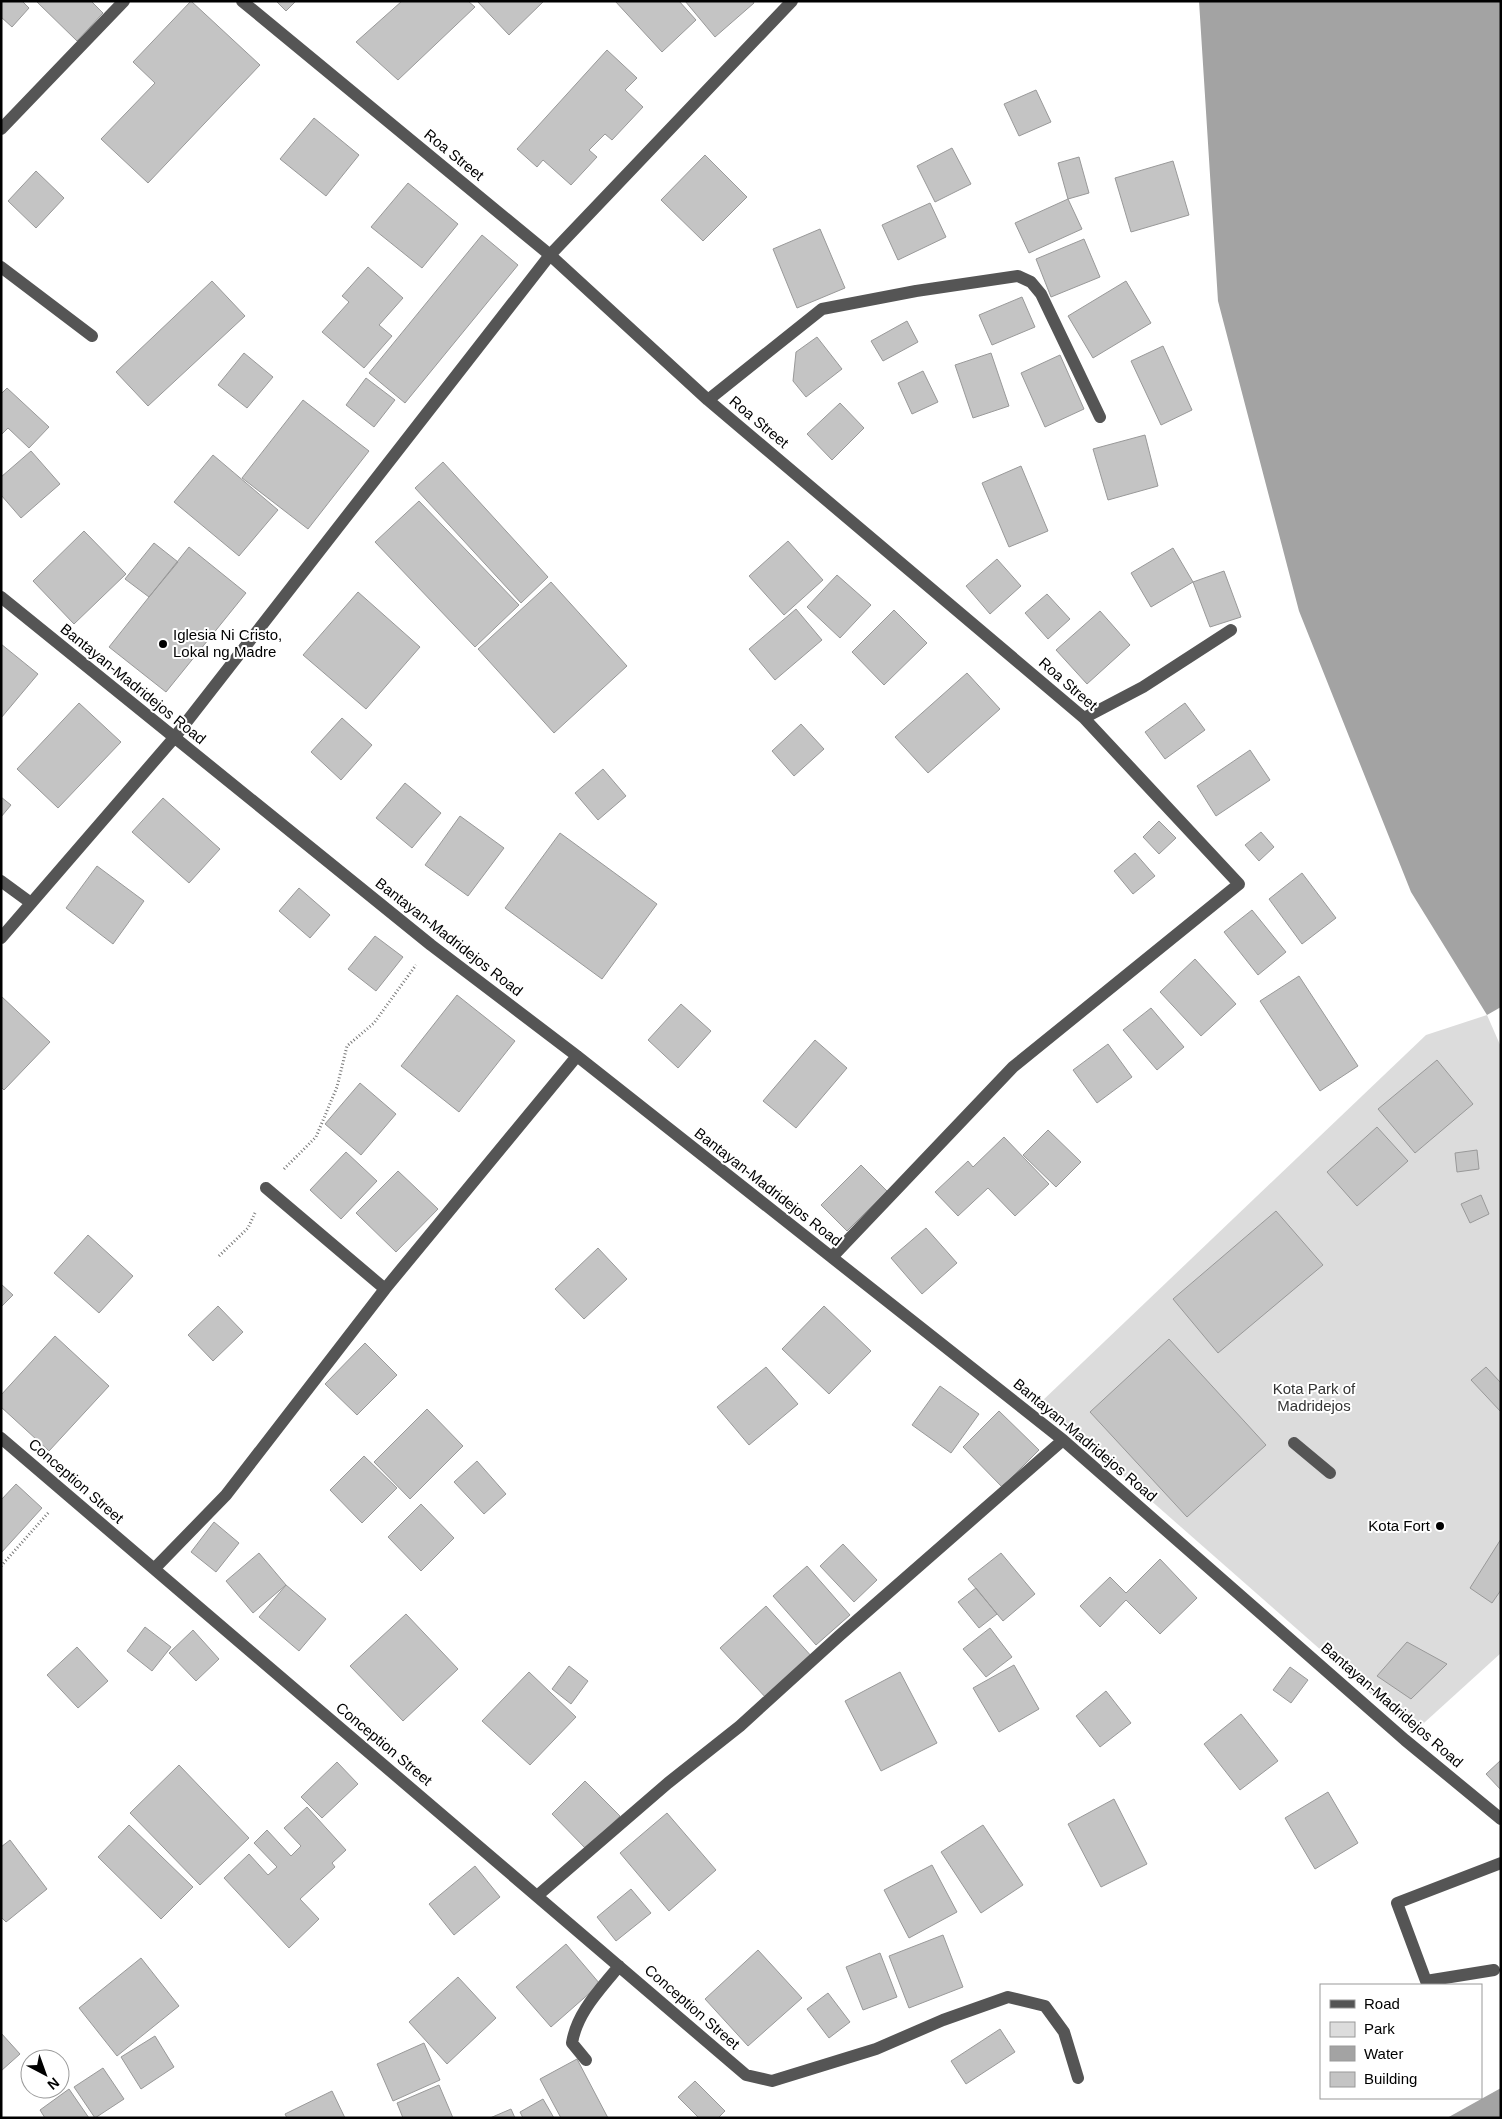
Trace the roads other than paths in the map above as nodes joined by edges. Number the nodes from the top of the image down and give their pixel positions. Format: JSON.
{"nodes":[{"id":1,"x":124,"y":1,"type":"edge"},
{"id":2,"x":242,"y":1,"type":"edge"},
{"id":3,"x":792,"y":1,"type":"edge"},
{"id":4,"x":1,"y":129,"type":"edge"},
{"id":5,"x":550,"y":255,"type":"junction"},
{"id":6,"x":1,"y":267,"type":"edge"},
{"id":7,"x":92,"y":336,"type":"dead end"},
{"id":8,"x":708,"y":400,"type":"junction"},
{"id":9,"x":1100,"y":417,"type":"dead end"},
{"id":10,"x":1,"y":597,"type":"edge"},
{"id":11,"x":1231,"y":630,"type":"dead end"},
{"id":12,"x":1084,"y":718,"type":"junction"},
{"id":13,"x":174,"y":738,"type":"junction"},
{"id":14,"x":1,"y":880,"type":"edge"},
{"id":15,"x":31,"y":903,"type":"junction"},
{"id":16,"x":1,"y":938,"type":"edge"},
{"id":17,"x":577,"y":1056,"type":"junction"},
{"id":18,"x":266,"y":1188,"type":"road end"},
{"id":19,"x":832,"y":1258,"type":"junction"},
{"id":20,"x":385,"y":1289,"type":"junction"},
{"id":21,"x":1,"y":1438,"type":"edge"},
{"id":22,"x":1063,"y":1440,"type":"junction"},
{"id":23,"x":1294,"y":1443,"type":"dead end"},
{"id":24,"x":1330,"y":1474,"type":"dead end"},
{"id":25,"x":154,"y":1569,"type":"junction"},
{"id":26,"x":1501,"y":1819,"type":"edge"},
{"id":27,"x":1501,"y":1863,"type":"edge"},
{"id":28,"x":537,"y":1896,"type":"junction"},
{"id":29,"x":619,"y":1966,"type":"junction"},
{"id":30,"x":1494,"y":1970,"type":"dead end"},
{"id":31,"x":586,"y":2060,"type":"dead end"},
{"id":32,"x":1078,"y":2078,"type":"dead end"}],
"edges":[{"from":1,"to":4,"type":"street"},
{"from":2,"to":5,"type":"street","name":"Roa Street"},
{"from":3,"to":5,"type":"street"},
{"from":5,"to":8,"type":"street","name":"Roa Street"},
{"from":5,"to":13,"type":"street"},
{"from":6,"to":7,"type":"street"},
{"from":8,"to":9,"type":"street"},
{"from":8,"to":12,"type":"street","name":"Roa Street"},
{"from":10,"to":13,"type":"street","name":"Bantayan-Madridejos Road"},
{"from":11,"to":12,"type":"street"},
{"from":12,"to":19,"type":"street","name":"Roa Street"},
{"from":13,"to":15,"type":"street"},
{"from":13,"to":17,"type":"street","name":"Bantayan-Madridejos Road"},
{"from":14,"to":15,"type":"street"},
{"from":15,"to":16,"type":"street"},
{"from":17,"to":19,"type":"street","name":"Bantayan-Madridejos Road"},
{"from":17,"to":20,"type":"street"},
{"from":18,"to":20,"type":"street"},
{"from":19,"to":22,"type":"street","name":"Bantayan-Madridejos Road"},
{"from":20,"to":25,"type":"street"},
{"from":21,"to":25,"type":"street","name":"Conception Street"},
{"from":22,"to":26,"type":"street","name":"Bantayan-Madridejos Road"},
{"from":22,"to":28,"type":"street"},
{"from":23,"to":24,"type":"street"},
{"from":25,"to":28,"type":"street","name":"Conception Street"},
{"from":27,"to":30,"type":"street"},
{"from":28,"to":29,"type":"street","name":"Conception Street"},
{"from":29,"to":31,"type":"street"},
{"from":29,"to":32,"type":"street","name":"Conception Street"}]}
